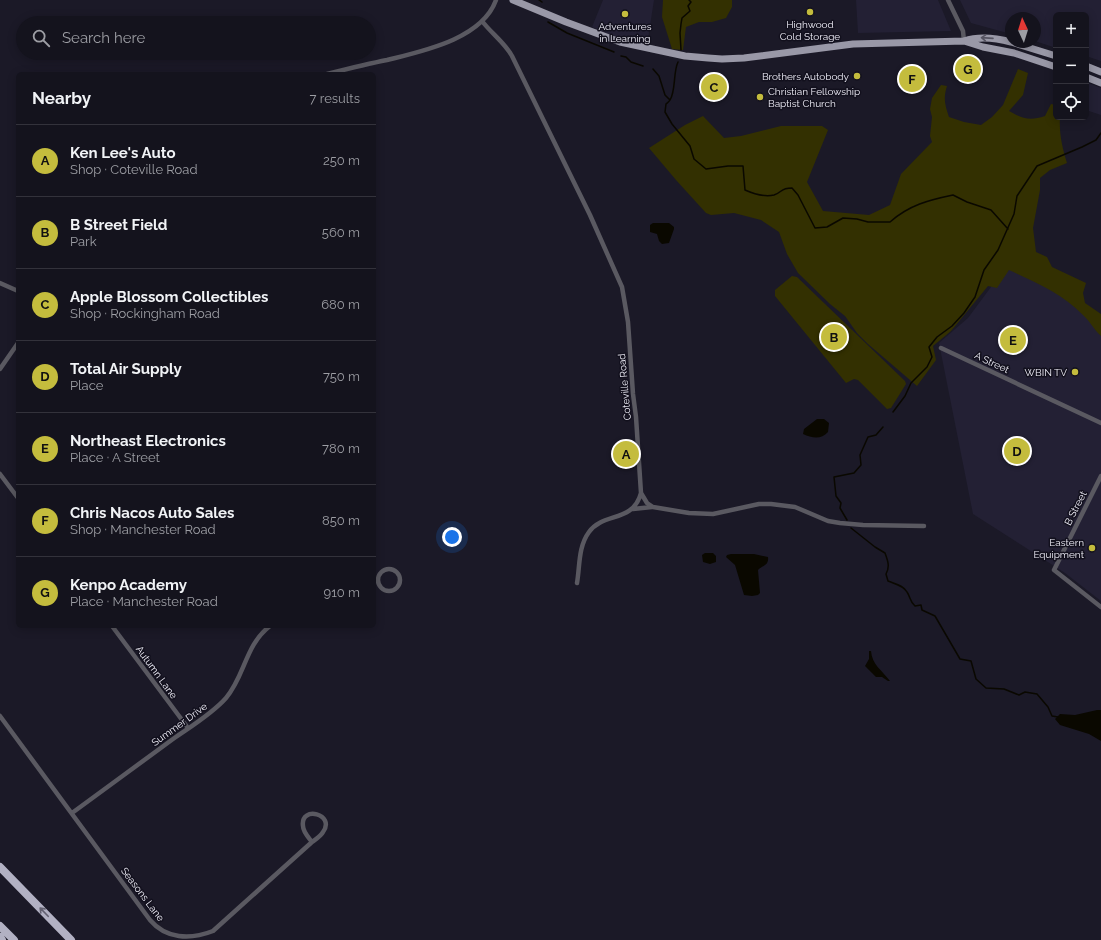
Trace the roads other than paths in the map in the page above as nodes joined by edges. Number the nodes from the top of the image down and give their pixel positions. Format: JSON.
{"nodes":[{"id":1,"x":496,"y":0,"type":"edge"},
{"id":2,"x":513,"y":0,"type":"edge"},
{"id":3,"x":948,"y":0,"type":"edge"},
{"id":4,"x":482,"y":21,"type":"junction"},
{"id":5,"x":964,"y":41,"type":"junction"},
{"id":6,"x":1005,"y":41,"type":"edge"},
{"id":7,"x":1030,"y":48,"type":"edge"},
{"id":8,"x":1053,"y":55,"type":"edge"},
{"id":9,"x":1053,"y":66,"type":"edge"},
{"id":10,"x":1089,"y":67,"type":"edge"},
{"id":11,"x":335,"y":72,"type":"edge"},
{"id":12,"x":1101,"y":72,"type":"edge"},
{"id":13,"x":1089,"y":78,"type":"edge"},
{"id":14,"x":1101,"y":83,"type":"edge"},
{"id":15,"x":0,"y":283,"type":"edge"},
{"id":16,"x":16,"y":290,"type":"edge"},
{"id":17,"x":16,"y":346,"type":"edge"},
{"id":18,"x":941,"y":348,"type":"dead end"},
{"id":19,"x":0,"y":369,"type":"edge"},
{"id":20,"x":1101,"y":423,"type":"edge"},
{"id":21,"x":0,"y":474,"type":"edge"},
{"id":22,"x":1101,"y":476,"type":"edge"},
{"id":23,"x":641,"y":493,"type":"junction"},
{"id":24,"x":16,"y":495,"type":"edge"},
{"id":25,"x":653,"y":507,"type":"junction"},
{"id":26,"x":633,"y":509,"type":"junction"},
{"id":27,"x":924,"y":526,"type":"dead end"},
{"id":28,"x":576,"y":583,"type":"dead end"},
{"id":29,"x":376,"y":584,"type":"edge"},
{"id":30,"x":1101,"y":607,"type":"edge"},
{"id":31,"x":113,"y":628,"type":"edge"},
{"id":32,"x":268,"y":628,"type":"edge"},
{"id":33,"x":0,"y":716,"type":"edge"},
{"id":34,"x":188,"y":728,"type":"junction"},
{"id":35,"x":72,"y":813,"type":"junction"},
{"id":36,"x":312,"y":842,"type":"junction"},
{"id":37,"x":0,"y":867,"type":"edge"},
{"id":38,"x":0,"y":926,"type":"edge"},
{"id":39,"x":0,"y":937,"type":"edge"},
{"id":40,"x":2,"y":940,"type":"edge"},
{"id":41,"x":14,"y":940,"type":"edge"},
{"id":42,"x":71,"y":940,"type":"edge"}],
"edges":[{"from":1,"to":4,"type":"street"},
{"from":2,"to":5,"type":"main road"},
{"from":3,"to":5,"type":"street"},
{"from":4,"to":11,"type":"street"},
{"from":4,"to":23,"type":"street","name":"Coteville Road"},
{"from":6,"to":5,"type":"main road","one_way":true},
{"from":5,"to":9,"type":"main road"},
{"from":7,"to":8,"type":"main road"},
{"from":10,"to":12,"type":"main road"},
{"from":13,"to":14,"type":"main road"},
{"from":15,"to":16,"type":"street"},
{"from":17,"to":19,"type":"street"},
{"from":18,"to":20,"type":"street","name":"A Street"},
{"from":21,"to":24,"type":"street"},
{"from":22,"to":30,"type":"street","name":"B Street"},
{"from":23,"to":25,"type":"street"},
{"from":23,"to":26,"type":"street"},
{"from":25,"to":26,"type":"street"},
{"from":25,"to":27,"type":"street"},
{"from":26,"to":28,"type":"street"},
{"from":29,"to":29,"type":"street"},
{"from":31,"to":34,"type":"street","name":"Autumn Lane"},
{"from":32,"to":34,"type":"street","name":"Summer Drive"},
{"from":33,"to":35,"type":"street","name":"Seasons Lane"},
{"from":34,"to":35,"type":"street","name":"Summer Drive"},
{"from":35,"to":36,"type":"street","name":"Seasons Lane"},
{"from":36,"to":36,"type":"street","name":"Seasons Lane"},
{"from":42,"to":37,"type":"highway","one_way":true},
{"from":38,"to":41,"type":"highway"},
{"from":39,"to":40,"type":"highway"}]}
